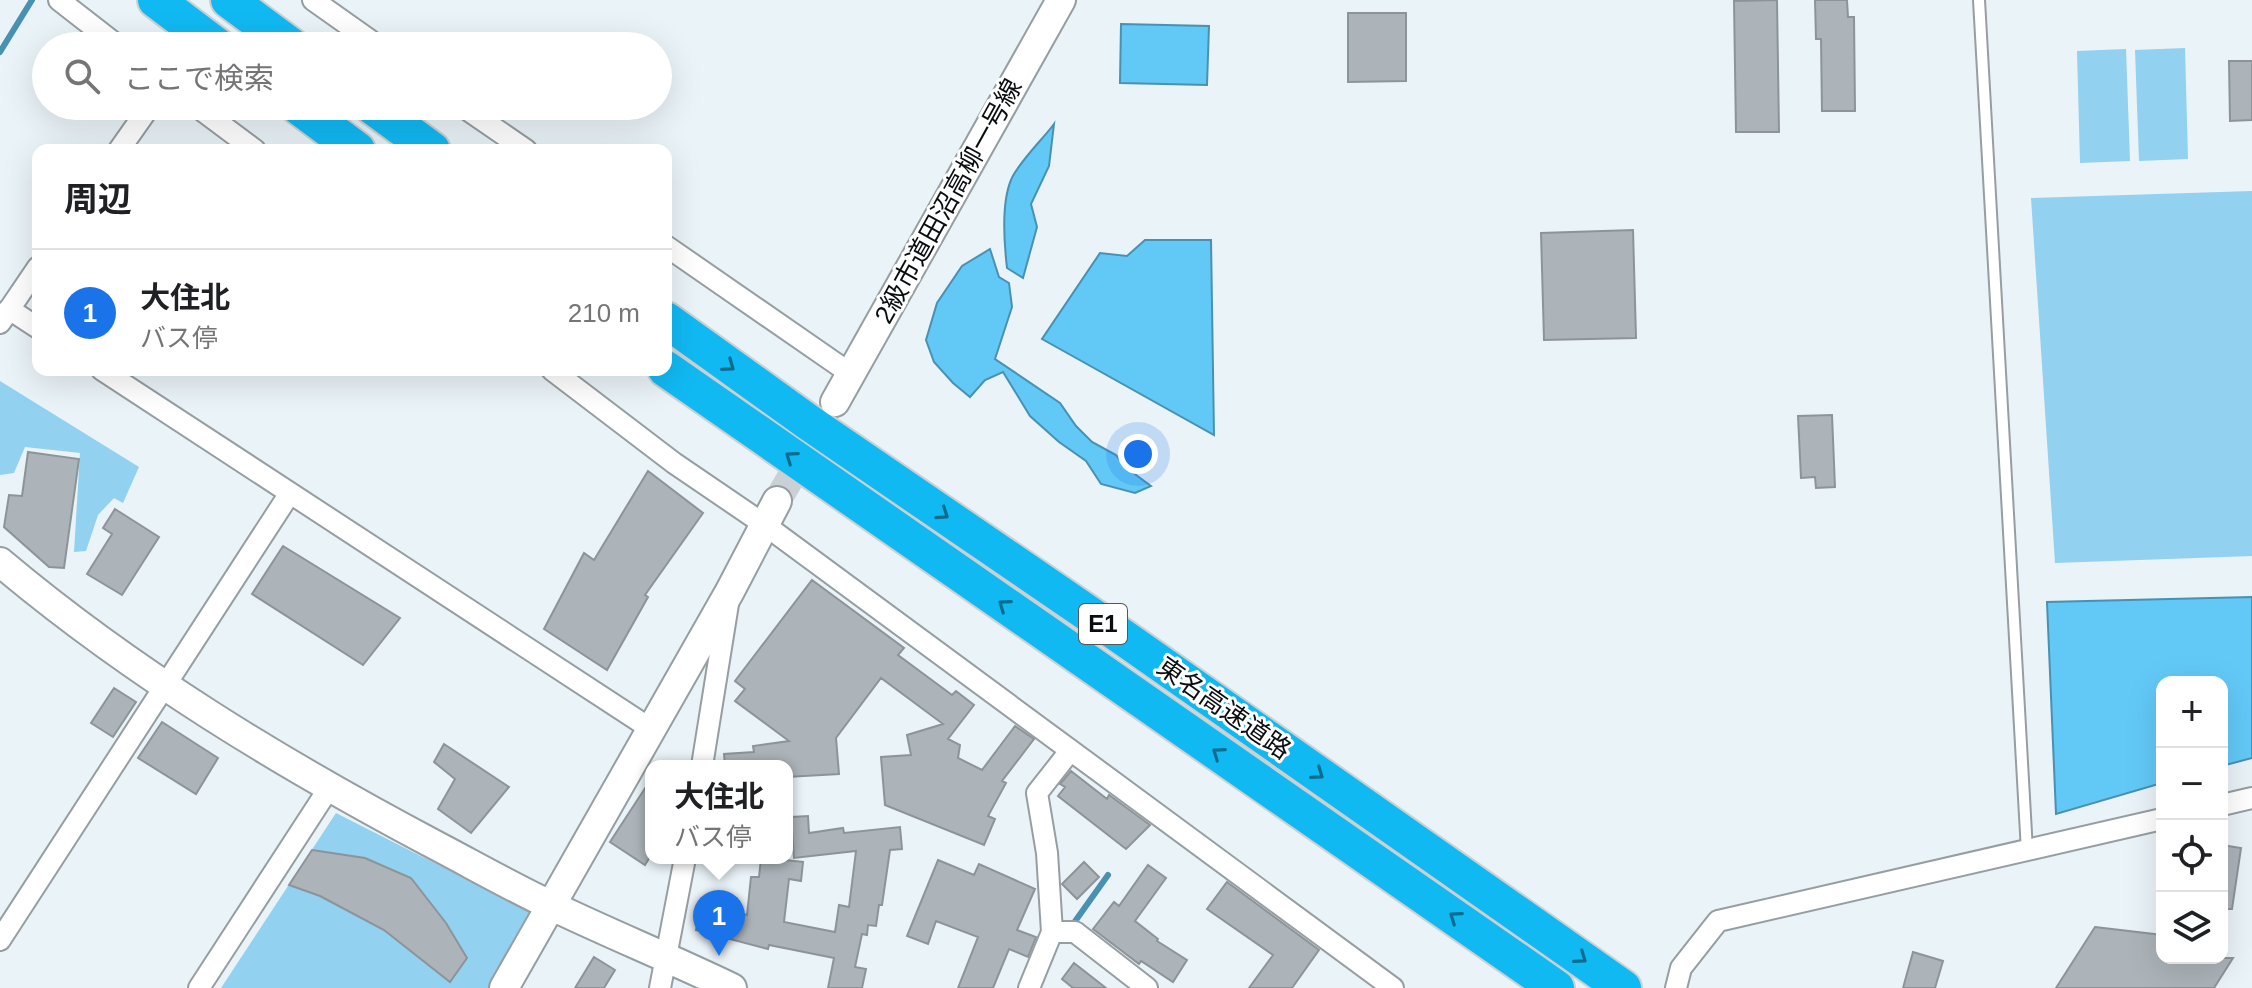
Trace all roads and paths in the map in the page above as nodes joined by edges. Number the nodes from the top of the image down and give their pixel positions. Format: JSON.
{"nodes":[{"id":1,"x":59,"y":0,"type":"edge"},
{"id":2,"x":156,"y":0,"type":"edge"},
{"id":3,"x":229,"y":0,"type":"edge"},
{"id":4,"x":313,"y":0,"type":"edge"},
{"id":5,"x":1061,"y":0,"type":"edge"},
{"id":6,"x":1979,"y":0,"type":"edge"},
{"id":7,"x":100,"y":32,"type":"edge"},
{"id":8,"x":198,"y":32,"type":"edge"},
{"id":9,"x":272,"y":32,"type":"edge"},
{"id":10,"x":358,"y":32,"type":"edge"},
{"id":11,"x":140,"y":120,"type":"edge"},
{"id":12,"x":215,"y":120,"type":"edge"},
{"id":13,"x":317,"y":120,"type":"edge"},
{"id":14,"x":391,"y":120,"type":"edge"},
{"id":15,"x":482,"y":120,"type":"edge"},
{"id":16,"x":123,"y":144,"type":"edge"},
{"id":17,"x":247,"y":144,"type":"edge"},
{"id":18,"x":349,"y":144,"type":"edge"},
{"id":19,"x":424,"y":144,"type":"edge"},
{"id":20,"x":517,"y":144,"type":"edge"},
{"id":21,"x":672,"y":250,"type":"edge"},
{"id":22,"x":32,"y":276,"type":"edge"},
{"id":23,"x":4,"y":316,"type":"edge"},
{"id":24,"x":672,"y":324,"type":"edge"},
{"id":25,"x":32,"y":326,"type":"edge"},
{"id":26,"x":672,"y":373,"type":"edge"},
{"id":27,"x":851,"y":374,"type":"junction"},
{"id":28,"x":111,"y":376,"type":"edge"},
{"id":29,"x":560,"y":376,"type":"edge"},
{"id":30,"x":835,"y":402,"type":"dead end"},
{"id":31,"x":290,"y":493,"type":"junction"},
{"id":32,"x":771,"y":513,"type":"junction"},
{"id":33,"x":0,"y":562,"type":"edge"},
{"id":34,"x":724,"y":601,"type":"junction"},
{"id":35,"x":166,"y":687,"type":"junction"},
{"id":36,"x":651,"y":729,"type":"junction"},
{"id":37,"x":1070,"y":751,"type":"junction"},
{"id":38,"x":703,"y":760,"type":"edge"},
{"id":39,"x":329,"y":788,"type":"junction"},
{"id":40,"x":2252,"y":798,"type":"edge"},
{"id":41,"x":2228,"y":804,"type":"edge"},
{"id":42,"x":2158,"y":820,"type":"edge"},
{"id":43,"x":2027,"y":851,"type":"junction"},
{"id":44,"x":684,"y":864,"type":"edge"},
{"id":45,"x":550,"y":906,"type":"junction"},
{"id":46,"x":1052,"y":932,"type":"junction"},
{"id":47,"x":0,"y":940,"type":"edge"},
{"id":48,"x":667,"y":956,"type":"junction"},
{"id":49,"x":199,"y":988,"type":"edge"},
{"id":50,"x":504,"y":988,"type":"edge"},
{"id":51,"x":660,"y":988,"type":"edge"},
{"id":52,"x":732,"y":988,"type":"edge"},
{"id":53,"x":1029,"y":988,"type":"edge"},
{"id":54,"x":1147,"y":988,"type":"edge"},
{"id":55,"x":1393,"y":988,"type":"edge"},
{"id":56,"x":1556,"y":988,"type":"edge"},
{"id":57,"x":1623,"y":988,"type":"edge"},
{"id":58,"x":1676,"y":988,"type":"edge"}],
"edges":[{"from":1,"to":7,"type":"street"},
{"from":2,"to":8,"type":"highway"},
{"from":3,"to":9,"type":"highway"},
{"from":4,"to":10,"type":"street"},
{"from":5,"to":27,"type":"street","name":"2級市道田沼高柳一号線"},
{"from":6,"to":43,"type":"lane"},
{"from":11,"to":16,"type":"street"},
{"from":12,"to":17,"type":"street"},
{"from":13,"to":18,"type":"highway"},
{"from":14,"to":19,"type":"highway"},
{"from":15,"to":20,"type":"street"},
{"from":21,"to":27,"type":"street"},
{"from":22,"to":23,"type":"street"},
{"from":23,"to":25,"type":"street"},
{"from":24,"to":57,"type":"highway","name":"東名高速道路","number":"E1","one_way":true},
{"from":56,"to":26,"type":"highway","name":"東名高速道路","number":"E1","one_way":true},
{"from":27,"to":30,"type":"street","name":"2級市道田沼高柳一号線"},
{"from":28,"to":31,"type":"street"},
{"from":29,"to":32,"type":"street"},
{"from":31,"to":35,"type":"street"},
{"from":31,"to":36,"type":"street"},
{"from":32,"to":34,"type":"street"},
{"from":32,"to":37,"type":"street"},
{"from":33,"to":35,"type":"street"},
{"from":34,"to":36,"type":"street"},
{"from":34,"to":38,"type":"street"},
{"from":35,"to":39,"type":"street"},
{"from":35,"to":47,"type":"street"},
{"from":36,"to":45,"type":"street"},
{"from":37,"to":46,"type":"street"},
{"from":37,"to":55,"type":"street"},
{"from":39,"to":45,"type":"street"},
{"from":39,"to":49,"type":"street"},
{"from":40,"to":41,"type":"street"},
{"from":42,"to":43,"type":"street"},
{"from":43,"to":58,"type":"street"},
{"from":44,"to":48,"type":"street"},
{"from":45,"to":48,"type":"street"},
{"from":45,"to":50,"type":"street"},
{"from":46,"to":53,"type":"street"},
{"from":46,"to":54,"type":"street"},
{"from":48,"to":51,"type":"street"},
{"from":48,"to":52,"type":"street"}]}
